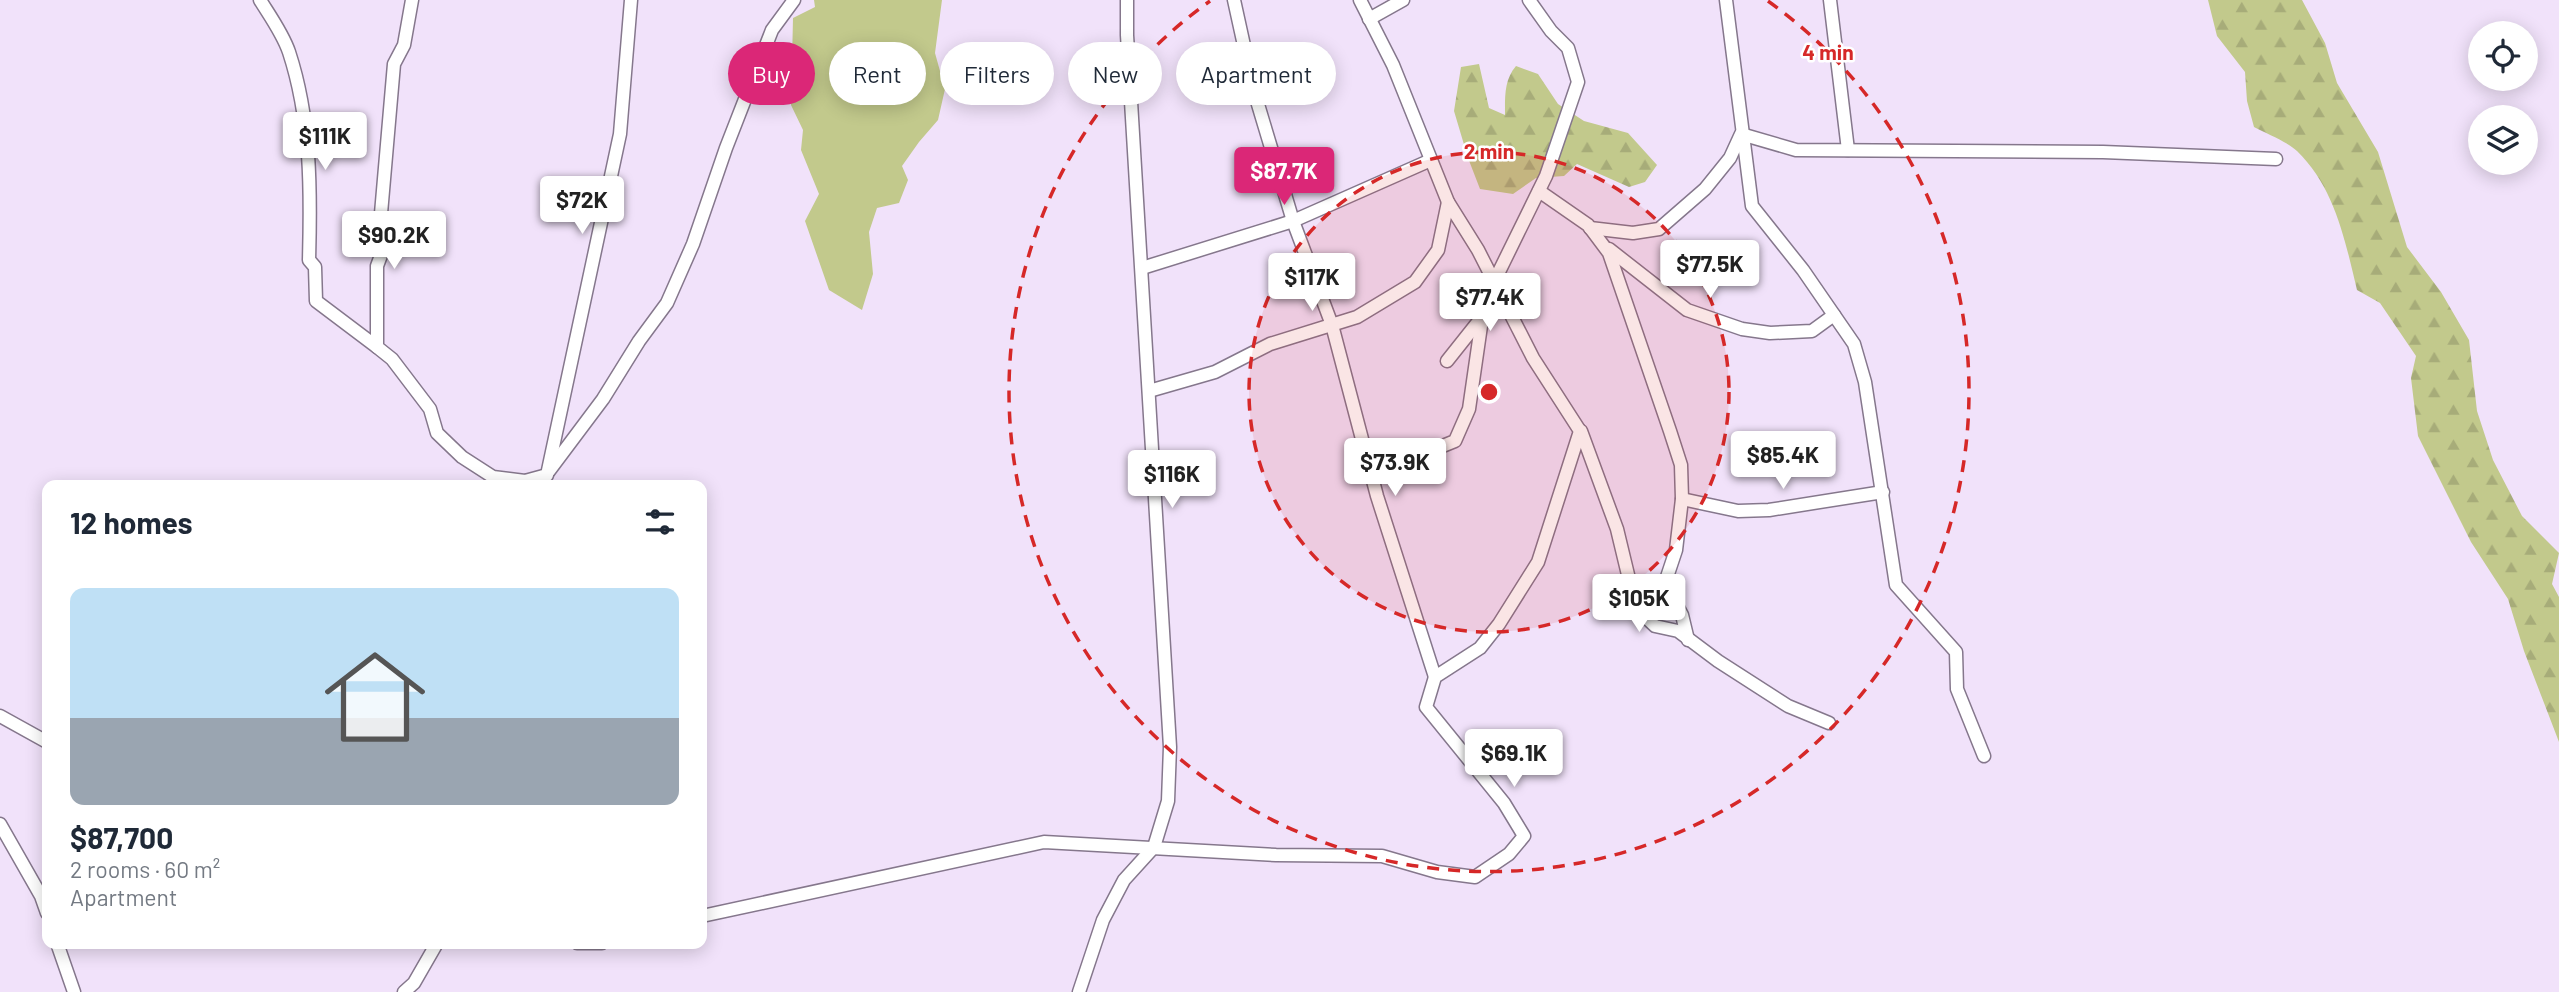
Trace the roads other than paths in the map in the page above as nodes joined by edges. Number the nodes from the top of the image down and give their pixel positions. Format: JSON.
{"nodes":[{"id":1,"x":260,"y":0,"type":"edge"},
{"id":2,"x":412,"y":0,"type":"edge"},
{"id":3,"x":631,"y":0,"type":"edge"},
{"id":4,"x":794,"y":0,"type":"edge"},
{"id":5,"x":1127,"y":0,"type":"edge"},
{"id":6,"x":1234,"y":0,"type":"edge"},
{"id":7,"x":1360,"y":0,"type":"edge"},
{"id":8,"x":1403,"y":0,"type":"edge"},
{"id":9,"x":1529,"y":0,"type":"edge"},
{"id":10,"x":1726,"y":0,"type":"edge"},
{"id":11,"x":1830,"y":0,"type":"edge"},
{"id":12,"x":1369,"y":19,"type":"junction"},
{"id":13,"x":1741,"y":134,"type":"junction"},
{"id":14,"x":1848,"y":150,"type":"junction"},
{"id":15,"x":2276,"y":159,"type":"dead end"},
{"id":16,"x":1431,"y":160,"type":"junction"},
{"id":17,"x":1539,"y":191,"type":"junction"},
{"id":18,"x":1448,"y":202,"type":"junction"},
{"id":19,"x":1293,"y":221,"type":"junction"},
{"id":20,"x":1590,"y":228,"type":"junction"},
{"id":21,"x":1602,"y":244,"type":"junction"},
{"id":22,"x":1142,"y":268,"type":"junction"},
{"id":23,"x":1493,"y":284,"type":"junction"},
{"id":24,"x":1834,"y":315,"type":"junction"},
{"id":25,"x":1482,"y":317,"type":"junction"},
{"id":26,"x":1332,"y":325,"type":"junction"},
{"id":27,"x":377,"y":347,"type":"junction"},
{"id":28,"x":1447,"y":361,"type":"dead end"},
{"id":29,"x":1149,"y":391,"type":"junction"},
{"id":30,"x":1580,"y":431,"type":"junction"},
{"id":31,"x":1371,"y":475,"type":"junction"},
{"id":32,"x":517,"y":480,"type":"edge"},
{"id":33,"x":546,"y":480,"type":"edge"},
{"id":34,"x":1883,"y":492,"type":"junction"},
{"id":35,"x":1682,"y":499,"type":"junction"},
{"id":36,"x":1688,"y":640,"type":"junction"},
{"id":37,"x":1435,"y":677,"type":"junction"},
{"id":38,"x":0,"y":716,"type":"edge"},
{"id":39,"x":1829,"y":723,"type":"dead end"},
{"id":40,"x":42,"y":738,"type":"edge"},
{"id":41,"x":1984,"y":756,"type":"dead end"},
{"id":42,"x":0,"y":824,"type":"edge"},
{"id":43,"x":1154,"y":847,"type":"junction"},
{"id":44,"x":42,"y":899,"type":"edge"},
{"id":45,"x":707,"y":915,"type":"edge"},
{"id":46,"x":59,"y":949,"type":"edge"},
{"id":47,"x":434,"y":949,"type":"edge"},
{"id":48,"x":74,"y":992,"type":"edge"},
{"id":49,"x":404,"y":992,"type":"edge"},
{"id":50,"x":1079,"y":992,"type":"edge"}],
"edges":[{"from":1,"to":27,"type":"street"},
{"from":2,"to":27,"type":"street"},
{"from":3,"to":33,"type":"street"},
{"from":4,"to":33,"type":"street"},
{"from":5,"to":22,"type":"street"},
{"from":6,"to":19,"type":"street"},
{"from":7,"to":12,"type":"street"},
{"from":8,"to":12,"type":"street"},
{"from":9,"to":17,"type":"street"},
{"from":10,"to":13,"type":"street"},
{"from":11,"to":14,"type":"street"},
{"from":12,"to":16,"type":"street"},
{"from":13,"to":14,"type":"street"},
{"from":13,"to":20,"type":"street"},
{"from":13,"to":24,"type":"street"},
{"from":14,"to":15,"type":"street"},
{"from":16,"to":18,"type":"street"},
{"from":16,"to":19,"type":"street"},
{"from":17,"to":20,"type":"street"},
{"from":17,"to":23,"type":"street"},
{"from":18,"to":23,"type":"street"},
{"from":18,"to":26,"type":"street"},
{"from":19,"to":22,"type":"street"},
{"from":19,"to":26,"type":"street"},
{"from":20,"to":21,"type":"street"},
{"from":21,"to":24,"type":"street"},
{"from":21,"to":35,"type":"street"},
{"from":22,"to":29,"type":"street"},
{"from":23,"to":25,"type":"street"},
{"from":23,"to":30,"type":"street"},
{"from":24,"to":34,"type":"street"},
{"from":25,"to":28,"type":"street"},
{"from":25,"to":31,"type":"street"},
{"from":26,"to":29,"type":"street"},
{"from":26,"to":31,"type":"street"},
{"from":27,"to":32,"type":"street"},
{"from":29,"to":43,"type":"street"},
{"from":30,"to":36,"type":"street"},
{"from":30,"to":37,"type":"street"},
{"from":31,"to":37,"type":"street"},
{"from":34,"to":35,"type":"street"},
{"from":34,"to":41,"type":"street"},
{"from":35,"to":36,"type":"street"},
{"from":36,"to":39,"type":"street"},
{"from":37,"to":43,"type":"street"},
{"from":38,"to":40,"type":"street"},
{"from":42,"to":44,"type":"street"},
{"from":43,"to":45,"type":"street"},
{"from":43,"to":50,"type":"street"},
{"from":46,"to":48,"type":"street"},
{"from":47,"to":49,"type":"street"}]}
